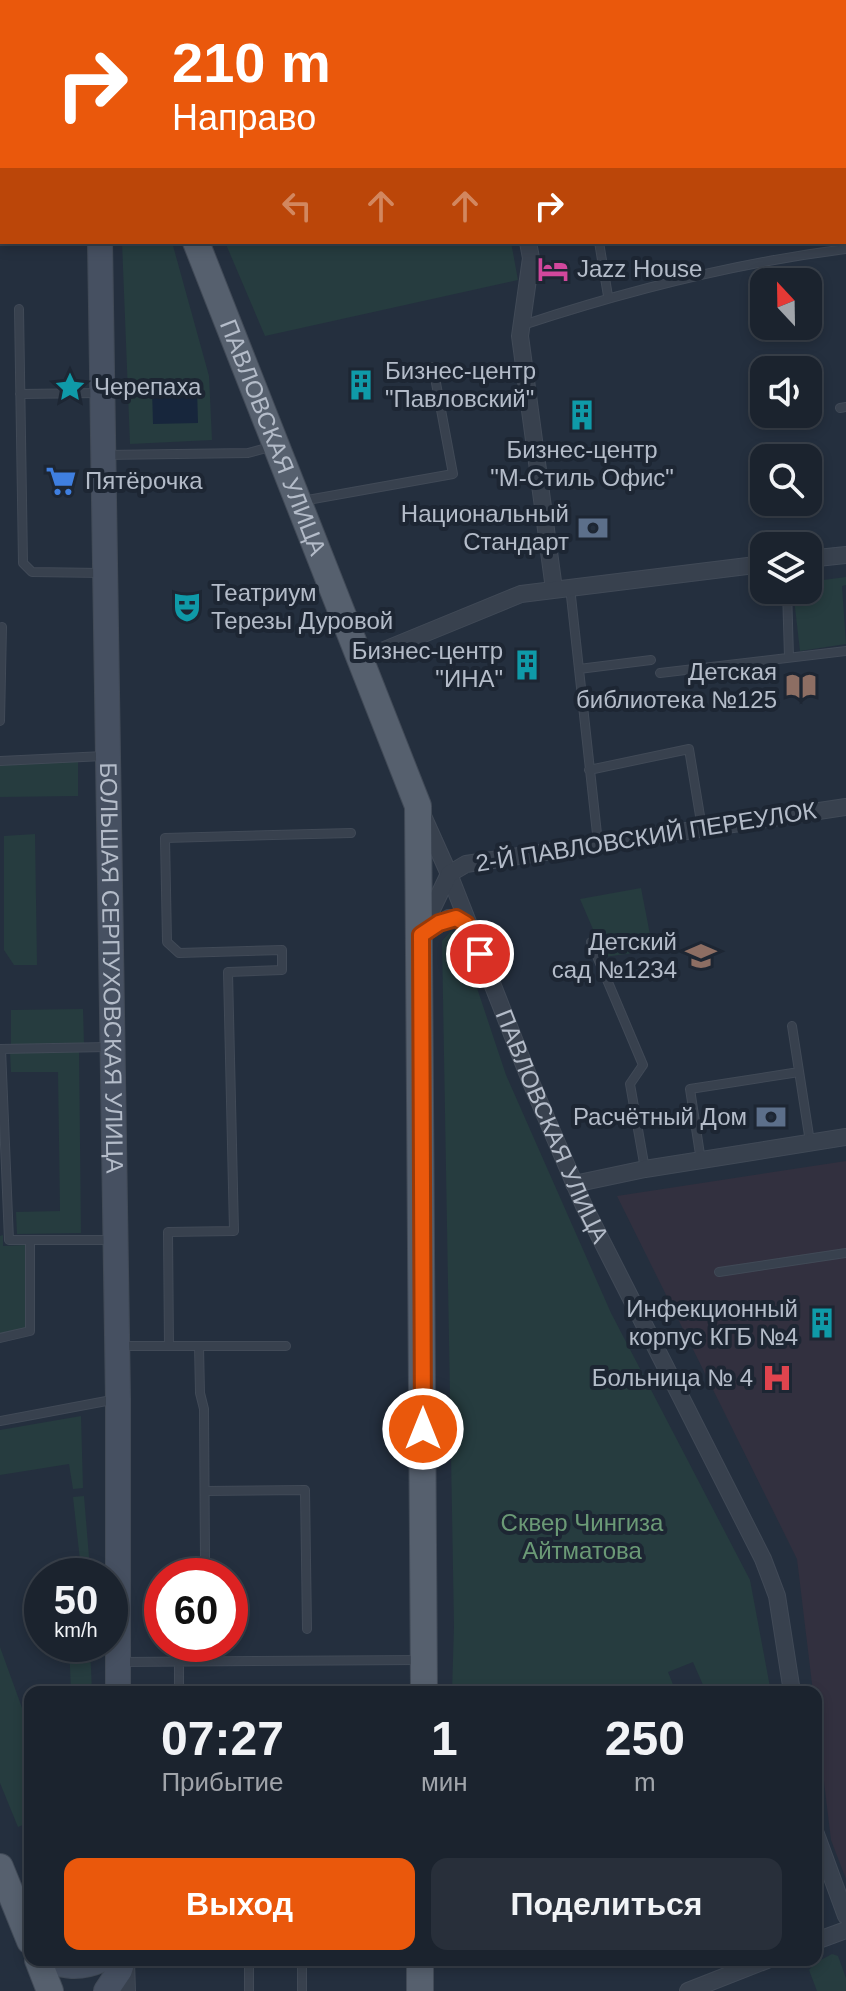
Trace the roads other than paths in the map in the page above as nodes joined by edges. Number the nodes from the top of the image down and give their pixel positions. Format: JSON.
{"nodes":[{"id":1,"x":100,"y":244,"type":"edge"},
{"id":2,"x":197,"y":244,"type":"edge"},
{"id":3,"x":528,"y":244,"type":"edge"},
{"id":4,"x":599,"y":244,"type":"edge"},
{"id":5,"x":846,"y":249,"type":"edge"},
{"id":6,"x":608,"y":296,"type":"junction"},
{"id":7,"x":19,"y":309,"type":"dead end"},
{"id":8,"x":522,"y":325,"type":"junction"},
{"id":9,"x":433,"y":367,"type":"dead end"},
{"id":10,"x":103,"y":393,"type":"junction"},
{"id":11,"x":20,"y":394,"type":"junction"},
{"id":12,"x":275,"y":446,"type":"junction"},
{"id":13,"x":104,"y":455,"type":"junction"},
{"id":14,"x":298,"y":502,"type":"junction"},
{"id":15,"x":846,"y":555,"type":"edge"},
{"id":16,"x":822,"y":558,"type":"edge"},
{"id":17,"x":750,"y":566,"type":"edge"},
{"id":18,"x":105,"y":573,"type":"junction"},
{"id":19,"x":562,"y":588,"type":"junction"},
{"id":20,"x":787,"y":604,"type":"edge"},
{"id":21,"x":2,"y":627,"type":"dead end"},
{"id":22,"x":846,"y":651,"type":"edge"},
{"id":23,"x":789,"y":657,"type":"junction"},
{"id":24,"x":360,"y":660,"type":"junction"},
{"id":25,"x":651,"y":660,"type":"dead end"},
{"id":26,"x":579,"y":669,"type":"junction"},
{"id":27,"x":660,"y":673,"type":"dead end"},
{"id":28,"x":0,"y":721,"type":"edge"},
{"id":29,"x":109,"y":756,"type":"junction"},
{"id":30,"x":0,"y":761,"type":"edge"},
{"id":31,"x":589,"y":770,"type":"junction"},
{"id":32,"x":418,"y":806,"type":"junction"},
{"id":33,"x":846,"y":807,"type":"edge"},
{"id":34,"x":702,"y":828,"type":"junction"},
{"id":35,"x":351,"y":833,"type":"dead end"},
{"id":36,"x":598,"y":843,"type":"junction"},
{"id":37,"x":449,"y":874,"type":"junction"},
{"id":38,"x":469,"y":929,"type":"junction"},
{"id":39,"x":421,"y":935,"type":"junction"},
{"id":40,"x":591,"y":942,"type":"dead end"},
{"id":41,"x":792,"y":1026,"type":"dead end"},
{"id":42,"x":113,"y":1047,"type":"junction"},
{"id":43,"x":0,"y":1049,"type":"edge"},
{"id":44,"x":799,"y":1072,"type":"junction"},
{"id":45,"x":1,"y":1094,"type":"edge"},
{"id":46,"x":846,"y":1137,"type":"edge"},
{"id":47,"x":810,"y":1143,"type":"junction"},
{"id":48,"x":701,"y":1161,"type":"junction"},
{"id":49,"x":645,"y":1169,"type":"junction"},
{"id":50,"x":574,"y":1184,"type":"junction"},
{"id":51,"x":30,"y":1240,"type":"junction"},
{"id":52,"x":116,"y":1240,"type":"junction"},
{"id":53,"x":846,"y":1253,"type":"edge"},
{"id":54,"x":719,"y":1272,"type":"dead end"},
{"id":55,"x":0,"y":1338,"type":"edge"},
{"id":56,"x":117,"y":1346,"type":"junction"},
{"id":57,"x":169,"y":1346,"type":"junction"},
{"id":58,"x":199,"y":1346,"type":"junction"},
{"id":59,"x":286,"y":1346,"type":"dead end"},
{"id":60,"x":118,"y":1399,"type":"junction"},
{"id":61,"x":0,"y":1421,"type":"edge"},
{"id":62,"x":205,"y":1491,"type":"junction"},
{"id":63,"x":115,"y":1558,"type":"edge"},
{"id":64,"x":205,"y":1558,"type":"edge"},
{"id":65,"x":307,"y":1629,"type":"dead end"},
{"id":66,"x":424,"y":1660,"type":"junction"},
{"id":67,"x":248,"y":1661,"type":"edge"},
{"id":68,"x":117,"y":1662,"type":"edge"},
{"id":69,"x":179,"y":1662,"type":"edge"},
{"id":70,"x":118,"y":1686,"type":"edge"},
{"id":71,"x":179,"y":1686,"type":"edge"},
{"id":72,"x":424,"y":1686,"type":"edge"},
{"id":73,"x":791,"y":1686,"type":"edge"},
{"id":74,"x":822,"y":1850,"type":"edge"},
{"id":75,"x":3,"y":1881,"type":"edge"},
{"id":76,"x":846,"y":1916,"type":"edge"},
{"id":77,"x":24,"y":1928,"type":"edge"},
{"id":78,"x":846,"y":1930,"type":"edge"},
{"id":79,"x":822,"y":1939,"type":"edge"},
{"id":80,"x":42,"y":1966,"type":"edge"},
{"id":81,"x":63,"y":1966,"type":"edge"},
{"id":82,"x":88,"y":1966,"type":"edge"},
{"id":83,"x":122,"y":1966,"type":"edge"},
{"id":84,"x":125,"y":1966,"type":"edge"},
{"id":85,"x":249,"y":1966,"type":"edge"},
{"id":86,"x":302,"y":1966,"type":"edge"},
{"id":87,"x":420,"y":1966,"type":"edge"},
{"id":88,"x":752,"y":1966,"type":"edge"},
{"id":89,"x":50,"y":1991,"type":"edge"},
{"id":90,"x":106,"y":1991,"type":"edge"},
{"id":91,"x":127,"y":1991,"type":"edge"},
{"id":92,"x":249,"y":1991,"type":"edge"},
{"id":93,"x":302,"y":1991,"type":"edge"},
{"id":94,"x":420,"y":1991,"type":"edge"},
{"id":95,"x":688,"y":1991,"type":"edge"}],
"edges":[{"from":1,"to":10,"type":"street","name":"БОЛЬШАЯ СЕРПУХОВСКАЯ УЛИЦА"},
{"from":2,"to":12,"type":"main road","name":"ПАВЛОВСКАЯ УЛИЦА"},
{"from":3,"to":8,"type":"street"},
{"from":4,"to":6,"type":"lane"},
{"from":5,"to":6,"type":"lane"},
{"from":6,"to":8,"type":"lane"},
{"from":7,"to":11,"type":"lane"},
{"from":8,"to":19,"type":"street"},
{"from":9,"to":14,"type":"lane"},
{"from":10,"to":11,"type":"lane"},
{"from":10,"to":13,"type":"street","name":"БОЛЬШАЯ СЕРПУХОВСКАЯ УЛИЦА"},
{"from":11,"to":18,"type":"lane"},
{"from":12,"to":13,"type":"lane"},
{"from":12,"to":14,"type":"main road","name":"ПАВЛОВСКАЯ УЛИЦА"},
{"from":13,"to":18,"type":"street","name":"БОЛЬШАЯ СЕРПУХОВСКАЯ УЛИЦА"},
{"from":14,"to":24,"type":"main road","name":"ПАВЛОВСКАЯ УЛИЦА"},
{"from":15,"to":16,"type":"street"},
{"from":17,"to":19,"type":"street"},
{"from":18,"to":29,"type":"street","name":"БОЛЬШАЯ СЕРПУХОВСКАЯ УЛИЦА"},
{"from":19,"to":24,"type":"street"},
{"from":19,"to":26,"type":"lane"},
{"from":20,"to":23,"type":"lane"},
{"from":21,"to":28,"type":"lane"},
{"from":22,"to":23,"type":"lane"},
{"from":23,"to":27,"type":"lane"},
{"from":24,"to":32,"type":"main road","name":"ПАВЛОВСКАЯ УЛИЦА"},
{"from":25,"to":26,"type":"lane"},
{"from":26,"to":31,"type":"lane"},
{"from":29,"to":30,"type":"lane"},
{"from":29,"to":42,"type":"street","name":"БОЛЬШАЯ СЕРПУХОВСКАЯ УЛИЦА"},
{"from":31,"to":34,"type":"lane"},
{"from":31,"to":36,"type":"lane"},
{"from":32,"to":37,"type":"street","name":"ПАВЛОВСКАЯ УЛИЦА"},
{"from":32,"to":39,"type":"main road"},
{"from":33,"to":34,"type":"street","name":"2-Й ПАВЛОВСКИЙ ПЕРЕУЛОК"},
{"from":34,"to":36,"type":"street","name":"2-Й ПАВЛОВСКИЙ ПЕРЕУЛОК"},
{"from":35,"to":57,"type":"lane"},
{"from":36,"to":37,"type":"street","name":"2-Й ПАВЛОВСКИЙ ПЕРЕУЛОК"},
{"from":37,"to":38,"type":"street","name":"ПАВЛОВСКАЯ УЛИЦА"},
{"from":37,"to":39,"type":"street"},
{"from":38,"to":39,"type":"street"},
{"from":38,"to":50,"type":"street","name":"ПАВЛОВСКАЯ УЛИЦА"},
{"from":39,"to":66,"type":"main road"},
{"from":40,"to":49,"type":"lane"},
{"from":41,"to":44,"type":"lane"},
{"from":42,"to":43,"type":"lane"},
{"from":42,"to":52,"type":"street","name":"БОЛЬШАЯ СЕРПУХОВСКАЯ УЛИЦА"},
{"from":43,"to":45,"type":"lane"},
{"from":44,"to":47,"type":"lane"},
{"from":44,"to":48,"type":"lane"},
{"from":45,"to":51,"type":"lane"},
{"from":46,"to":47,"type":"street"},
{"from":47,"to":48,"type":"street"},
{"from":48,"to":49,"type":"street"},
{"from":49,"to":50,"type":"street"},
{"from":50,"to":73,"type":"street","name":"ПАВЛОВСКАЯ УЛИЦА"},
{"from":51,"to":52,"type":"lane"},
{"from":51,"to":55,"type":"lane"},
{"from":52,"to":56,"type":"street","name":"БОЛЬШАЯ СЕРПУХОВСКАЯ УЛИЦА"},
{"from":53,"to":54,"type":"lane"},
{"from":56,"to":57,"type":"lane"},
{"from":56,"to":60,"type":"street","name":"БОЛЬШАЯ СЕРПУХОВСКАЯ УЛИЦА"},
{"from":57,"to":58,"type":"lane"},
{"from":58,"to":59,"type":"lane"},
{"from":58,"to":62,"type":"lane"},
{"from":60,"to":61,"type":"lane"},
{"from":60,"to":63,"type":"street","name":"БОЛЬШАЯ СЕРПУХОВСКАЯ УЛИЦА"},
{"from":62,"to":64,"type":"lane"},
{"from":62,"to":65,"type":"lane"},
{"from":66,"to":67,"type":"lane"},
{"from":66,"to":72,"type":"main road"},
{"from":68,"to":70,"type":"street","name":"БОЛЬШАЯ СЕРПУХОВСКАЯ УЛИЦА"},
{"from":69,"to":71,"type":"lane"},
{"from":74,"to":76,"type":"street"},
{"from":75,"to":77,"type":"main road"},
{"from":78,"to":79,"type":"street"},
{"from":80,"to":89,"type":"main road"},
{"from":81,"to":82,"type":"street"},
{"from":83,"to":90,"type":"street"},
{"from":84,"to":91,"type":"street"},
{"from":85,"to":92,"type":"lane"},
{"from":86,"to":93,"type":"lane"},
{"from":87,"to":94,"type":"main road"},
{"from":88,"to":95,"type":"street"}]}
